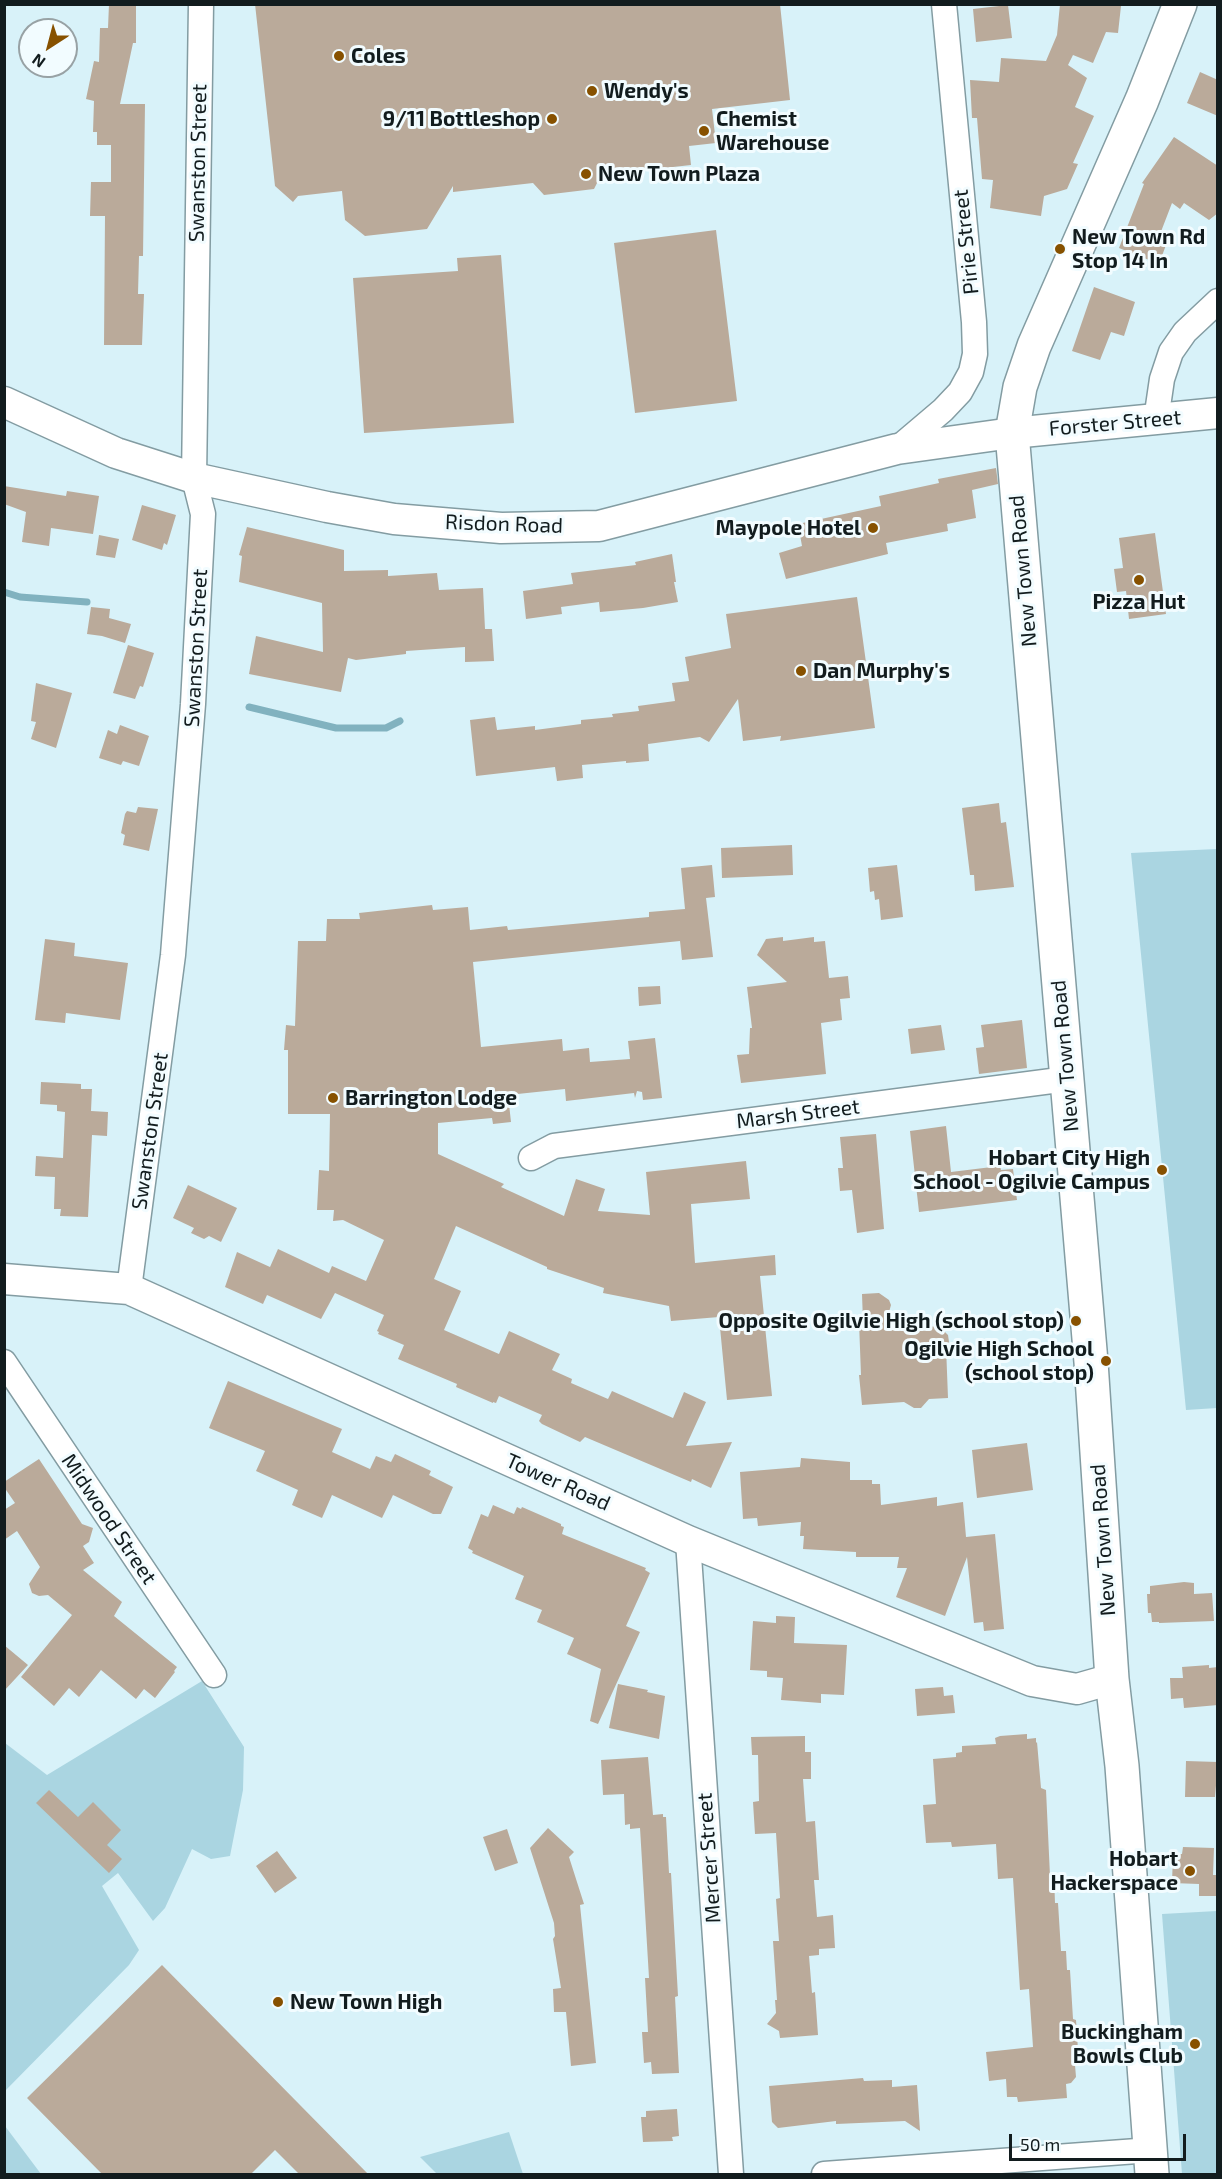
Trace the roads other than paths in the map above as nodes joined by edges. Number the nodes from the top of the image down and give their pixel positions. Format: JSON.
{"nodes":[{"id":1,"x":201,"y":4,"type":"edge"},
{"id":2,"x":944,"y":4,"type":"edge"},
{"id":3,"x":1180,"y":4,"type":"edge"},
{"id":4,"x":1218,"y":301,"type":"edge"},
{"id":5,"x":4,"y":402,"type":"edge"},
{"id":6,"x":1218,"y":413,"type":"edge"},
{"id":7,"x":1156,"y":420,"type":"junction"},
{"id":8,"x":1012,"y":433,"type":"junction"},
{"id":9,"x":897,"y":449,"type":"junction"},
{"id":10,"x":194,"y":478,"type":"junction"},
{"id":11,"x":1067,"y":1079,"type":"junction"},
{"id":12,"x":531,"y":1158,"type":"dead end"},
{"id":13,"x":4,"y":1279,"type":"edge"},
{"id":14,"x":129,"y":1289,"type":"junction"},
{"id":15,"x":4,"y":1362,"type":"edge"},
{"id":16,"x":688,"y":1541,"type":"junction"},
{"id":17,"x":214,"y":1675,"type":"dead end"},
{"id":18,"x":1112,"y":1679,"type":"junction"},
{"id":19,"x":1151,"y":2162,"type":"edge"},
{"id":20,"x":731,"y":2175,"type":"edge"},
{"id":21,"x":824,"y":2175,"type":"edge"}],
"edges":[{"from":1,"to":10,"type":"street","name":"Swanston Street"},
{"from":2,"to":9,"type":"street","name":"Pirie Street"},
{"from":3,"to":8,"type":"main road","name":"New Town Road"},
{"from":4,"to":7,"type":"street"},
{"from":5,"to":10,"type":"street","name":"Risdon Road"},
{"from":6,"to":7,"type":"street","name":"Forster Street"},
{"from":7,"to":8,"type":"street","name":"Forster Street"},
{"from":8,"to":9,"type":"street","name":"Risdon Road"},
{"from":8,"to":11,"type":"main road","name":"New Town Road"},
{"from":9,"to":10,"type":"street","name":"Risdon Road"},
{"from":10,"to":14,"type":"street","name":"Swanston Street"},
{"from":11,"to":12,"type":"street","name":"Marsh Street"},
{"from":11,"to":18,"type":"main road","name":"New Town Road"},
{"from":13,"to":14,"type":"street","name":"Tower Road"},
{"from":14,"to":16,"type":"street","name":"Tower Road"},
{"from":15,"to":17,"type":"street","name":"Midwood Street"},
{"from":16,"to":18,"type":"street","name":"Tower Road"},
{"from":16,"to":20,"type":"street","name":"Mercer Street"},
{"from":18,"to":19,"type":"main road","name":"New Town Road"},
{"from":19,"to":21,"type":"street"}]}
